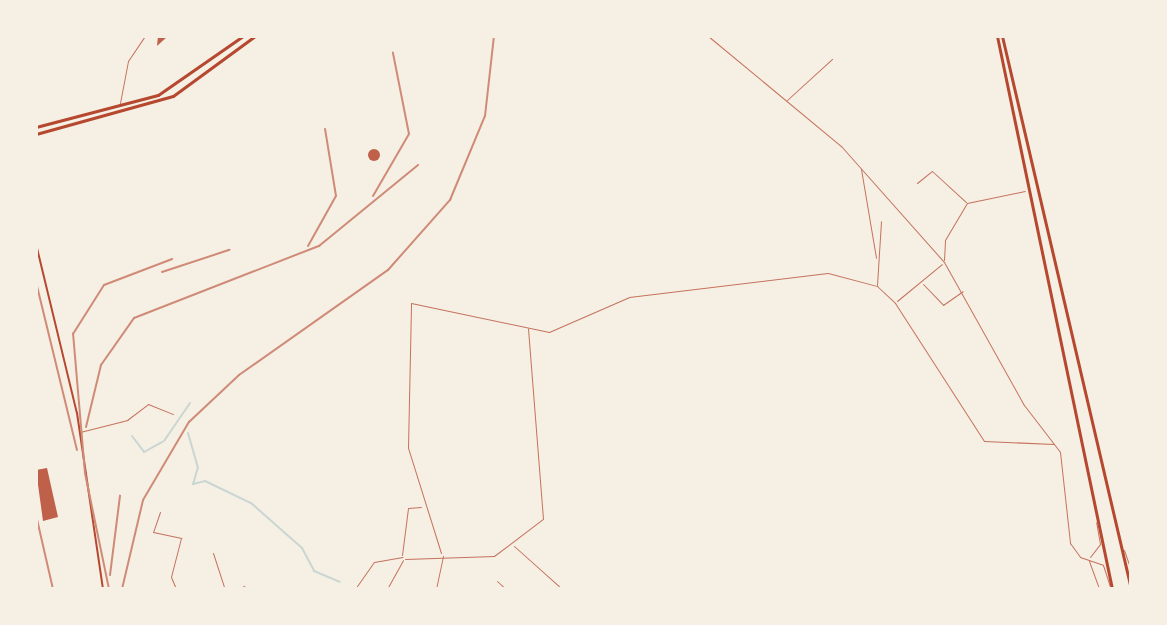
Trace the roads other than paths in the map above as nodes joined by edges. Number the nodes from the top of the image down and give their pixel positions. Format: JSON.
{"nodes":[{"id":1,"x":145,"y":36,"type":"edge"},
{"id":2,"x":243,"y":36,"type":"edge"},
{"id":3,"x":255,"y":36,"type":"edge"},
{"id":4,"x":708,"y":36,"type":"edge"},
{"id":5,"x":1000,"y":36,"type":"edge"},
{"id":6,"x":832,"y":59,"type":"dead end"},
{"id":7,"x":787,"y":100,"type":"junction"},
{"id":8,"x":120,"y":106,"type":"junction"},
{"id":9,"x":36,"y":127,"type":"edge"},
{"id":10,"x":36,"y":134,"type":"edge"},
{"id":11,"x":861,"y":167,"type":"junction"},
{"id":12,"x":917,"y":183,"type":"dead end"},
{"id":13,"x":1030,"y":191,"type":"junction"},
{"id":14,"x":967,"y":203,"type":"junction"},
{"id":15,"x":881,"y":221,"type":"dead end"},
{"id":16,"x":36,"y":244,"type":"edge"},
{"id":17,"x":876,"y":258,"type":"junction"},
{"id":18,"x":944,"y":262,"type":"junction"},
{"id":19,"x":921,"y":282,"type":"junction"},
{"id":20,"x":877,"y":286,"type":"junction"},
{"id":21,"x":963,"y":289,"type":"junction"},
{"id":22,"x":895,"y":303,"type":"junction"},
{"id":23,"x":528,"y":326,"type":"junction"},
{"id":24,"x":173,"y":414,"type":"dead end"},
{"id":25,"x":80,"y":432,"type":"junction"},
{"id":26,"x":1054,"y":444,"type":"junction"},
{"id":27,"x":421,"y":507,"type":"junction"},
{"id":28,"x":160,"y":512,"type":"dead end"},
{"id":29,"x":1097,"y":518,"type":"junction"},
{"id":30,"x":514,"y":545,"type":"junction"},
{"id":31,"x":442,"y":546,"type":"junction"},
{"id":32,"x":1123,"y":549,"type":"junction"},
{"id":33,"x":213,"y":553,"type":"dead end"},
{"id":34,"x":442,"y":554,"type":"junction"},
{"id":35,"x":402,"y":555,"type":"junction"},
{"id":36,"x":451,"y":555,"type":"junction"},
{"id":37,"x":405,"y":559,"type":"junction"},
{"id":38,"x":1088,"y":559,"type":"junction"},
{"id":39,"x":1131,"y":570,"type":"edge"},
{"id":40,"x":497,"y":581,"type":"dead end"},
{"id":41,"x":244,"y":586,"type":"dead end"},
{"id":42,"x":103,"y":589,"type":"edge"},
{"id":43,"x":176,"y":589,"type":"edge"},
{"id":44,"x":225,"y":589,"type":"edge"},
{"id":45,"x":237,"y":589,"type":"edge"},
{"id":46,"x":355,"y":589,"type":"edge"},
{"id":47,"x":387,"y":589,"type":"edge"},
{"id":48,"x":436,"y":589,"type":"edge"},
{"id":49,"x":506,"y":589,"type":"edge"},
{"id":50,"x":561,"y":589,"type":"edge"},
{"id":51,"x":1099,"y":589,"type":"edge"},
{"id":52,"x":1112,"y":589,"type":"edge"},
{"id":53,"x":1131,"y":589,"type":"edge"}],
"edges":[{"from":1,"to":8,"type":"street"},
{"from":2,"to":8,"type":"main road"},
{"from":3,"to":10,"type":"main road"},
{"from":4,"to":7,"type":"street"},
{"from":5,"to":13,"type":"main road"},
{"from":5,"to":32,"type":"main road"},
{"from":6,"to":7,"type":"street"},
{"from":7,"to":11,"type":"street"},
{"from":8,"to":9,"type":"main road"},
{"from":11,"to":17,"type":"street"},
{"from":11,"to":18,"type":"street"},
{"from":12,"to":14,"type":"street"},
{"from":13,"to":14,"type":"street"},
{"from":13,"to":29,"type":"main road"},
{"from":14,"to":18,"type":"street"},
{"from":15,"to":17,"type":"street"},
{"from":16,"to":25,"type":"main road"},
{"from":17,"to":20,"type":"street"},
{"from":18,"to":19,"type":"street"},
{"from":18,"to":21,"type":"street"},
{"from":19,"to":21,"type":"street"},
{"from":19,"to":22,"type":"street"},
{"from":20,"to":22,"type":"street"},
{"from":20,"to":23,"type":"street"},
{"from":21,"to":26,"type":"street"},
{"from":22,"to":26,"type":"street"},
{"from":23,"to":27,"type":"street"},
{"from":23,"to":30,"type":"street"},
{"from":24,"to":25,"type":"street"},
{"from":25,"to":42,"type":"main road"},
{"from":26,"to":38,"type":"street"},
{"from":27,"to":31,"type":"street"},
{"from":27,"to":35,"type":"street"},
{"from":28,"to":43,"type":"street"},
{"from":29,"to":38,"type":"street"},
{"from":29,"to":52,"type":"main road"},
{"from":30,"to":36,"type":"street"},
{"from":30,"to":50,"type":"street"},
{"from":31,"to":34,"type":"street"},
{"from":31,"to":36,"type":"street"},
{"from":32,"to":39,"type":"street"},
{"from":32,"to":53,"type":"main road"},
{"from":33,"to":44,"type":"street"},
{"from":34,"to":36,"type":"street"},
{"from":34,"to":37,"type":"street"},
{"from":34,"to":48,"type":"street"},
{"from":35,"to":37,"type":"street"},
{"from":35,"to":46,"type":"street"},
{"from":37,"to":47,"type":"street"},
{"from":38,"to":51,"type":"street"},
{"from":38,"to":52,"type":"street"},
{"from":40,"to":49,"type":"street"},
{"from":41,"to":45,"type":"street"}]}
